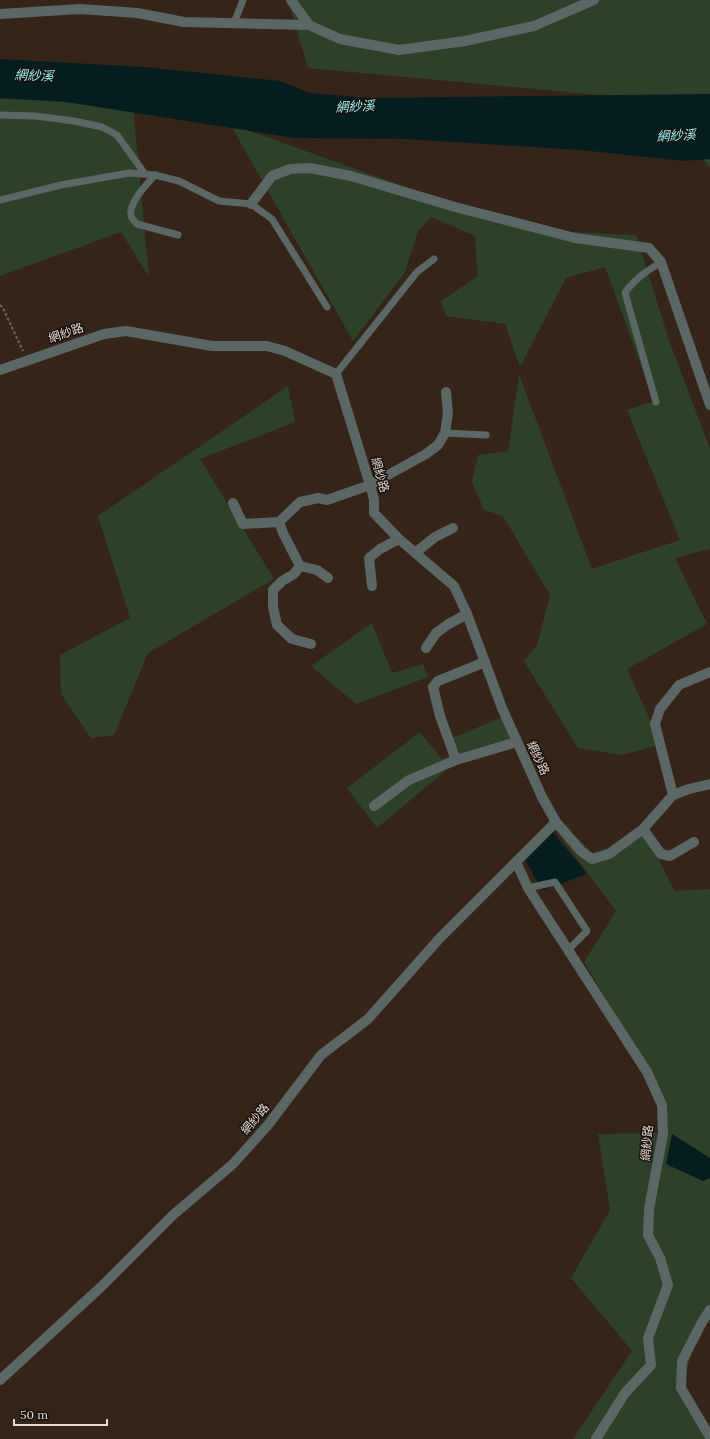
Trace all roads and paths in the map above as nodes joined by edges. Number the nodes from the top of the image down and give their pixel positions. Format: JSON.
{"nodes":[{"id":1,"x":243,"y":0,"type":"edge"},
{"id":2,"x":291,"y":0,"type":"edge"},
{"id":3,"x":594,"y":0,"type":"edge"},
{"id":4,"x":0,"y":14,"type":"edge"},
{"id":5,"x":234,"y":22,"type":"junction"},
{"id":6,"x":309,"y":25,"type":"junction"},
{"id":7,"x":0,"y":115,"type":"edge"},
{"id":8,"x":145,"y":174,"type":"junction"},
{"id":9,"x":154,"y":176,"type":"junction"},
{"id":10,"x":0,"y":200,"type":"edge"},
{"id":11,"x":251,"y":204,"type":"junction"},
{"id":12,"x":178,"y":235,"type":"dead end"},
{"id":13,"x":434,"y":259,"type":"dead end"},
{"id":14,"x":661,"y":262,"type":"junction"},
{"id":15,"x":0,"y":305,"type":"edge"},
{"id":16,"x":327,"y":307,"type":"dead end"},
{"id":17,"x":27,"y":360,"type":"junction"},
{"id":18,"x":0,"y":370,"type":"edge"},
{"id":19,"x":336,"y":374,"type":"junction"},
{"id":20,"x":446,"y":392,"type":"dead end"},
{"id":21,"x":656,"y":402,"type":"dead end"},
{"id":22,"x":710,"y":405,"type":"edge"},
{"id":23,"x":445,"y":432,"type":"junction"},
{"id":24,"x":486,"y":435,"type":"dead end"},
{"id":25,"x":370,"y":486,"type":"junction"},
{"id":26,"x":233,"y":503,"type":"dead end"},
{"id":27,"x":279,"y":522,"type":"junction"},
{"id":28,"x":453,"y":528,"type":"dead end"},
{"id":29,"x":399,"y":539,"type":"junction"},
{"id":30,"x":415,"y":553,"type":"junction"},
{"id":31,"x":300,"y":566,"type":"junction"},
{"id":32,"x":328,"y":578,"type":"dead end"},
{"id":33,"x":372,"y":586,"type":"dead end"},
{"id":34,"x":467,"y":614,"type":"junction"},
{"id":35,"x":311,"y":644,"type":"dead end"},
{"id":36,"x":426,"y":648,"type":"dead end"},
{"id":37,"x":485,"y":662,"type":"junction"},
{"id":38,"x":710,"y":672,"type":"edge"},
{"id":39,"x":516,"y":742,"type":"junction"},
{"id":40,"x":456,"y":760,"type":"junction"},
{"id":41,"x":710,"y":784,"type":"edge"},
{"id":42,"x":673,"y":795,"type":"junction"},
{"id":43,"x":374,"y":806,"type":"dead end"},
{"id":44,"x":556,"y":822,"type":"junction"},
{"id":45,"x":643,"y":829,"type":"junction"},
{"id":46,"x":694,"y":842,"type":"dead end"},
{"id":47,"x":516,"y":862,"type":"junction"},
{"id":48,"x":528,"y":888,"type":"junction"},
{"id":49,"x":568,"y":950,"type":"junction"},
{"id":50,"x":710,"y":1310,"type":"edge"},
{"id":51,"x":0,"y":1380,"type":"edge"},
{"id":52,"x":710,"y":1437,"type":"edge"},
{"id":53,"x":596,"y":1439,"type":"edge"}],
"edges":[{"from":1,"to":5,"type":"lane"},
{"from":2,"to":6,"type":"street"},
{"from":3,"to":6,"type":"street"},
{"from":4,"to":5,"type":"street"},
{"from":5,"to":6,"type":"street"},
{"from":7,"to":8,"type":"lane"},
{"from":8,"to":9,"type":"lane"},
{"from":8,"to":10,"type":"lane"},
{"from":9,"to":11,"type":"lane"},
{"from":9,"to":12,"type":"lane"},
{"from":11,"to":14,"type":"street"},
{"from":11,"to":16,"type":"lane"},
{"from":13,"to":19,"type":"lane"},
{"from":14,"to":21,"type":"lane"},
{"from":14,"to":22,"type":"street"},
{"from":15,"to":17,"type":"path"},
{"from":17,"to":18,"type":"street","name":"網紗路"},
{"from":17,"to":19,"type":"street","name":"網紗路"},
{"from":19,"to":25,"type":"street","name":"網紗路"},
{"from":20,"to":23,"type":"street"},
{"from":23,"to":24,"type":"lane"},
{"from":23,"to":25,"type":"street"},
{"from":25,"to":27,"type":"street"},
{"from":25,"to":29,"type":"street","name":"網紗路"},
{"from":26,"to":27,"type":"street"},
{"from":27,"to":31,"type":"street"},
{"from":28,"to":30,"type":"street"},
{"from":29,"to":30,"type":"street","name":"網紗路"},
{"from":29,"to":33,"type":"street"},
{"from":30,"to":34,"type":"street","name":"網紗路"},
{"from":31,"to":32,"type":"street"},
{"from":31,"to":35,"type":"street"},
{"from":34,"to":36,"type":"street"},
{"from":34,"to":37,"type":"street","name":"網紗路"},
{"from":37,"to":39,"type":"street","name":"網紗路"},
{"from":37,"to":40,"type":"street"},
{"from":38,"to":42,"type":"street"},
{"from":39,"to":40,"type":"street"},
{"from":39,"to":44,"type":"street","name":"網紗路"},
{"from":40,"to":43,"type":"street"},
{"from":41,"to":42,"type":"street"},
{"from":42,"to":45,"type":"street"},
{"from":44,"to":45,"type":"street"},
{"from":44,"to":47,"type":"street","name":"網紗路"},
{"from":45,"to":46,"type":"street"},
{"from":47,"to":48,"type":"street","name":"網紗路"},
{"from":47,"to":51,"type":"street","name":"網紗路"},
{"from":48,"to":49,"type":"street","name":"網紗路"},
{"from":48,"to":49,"type":"lane"},
{"from":49,"to":53,"type":"street","name":"網紗路"},
{"from":50,"to":52,"type":"street"}]}
